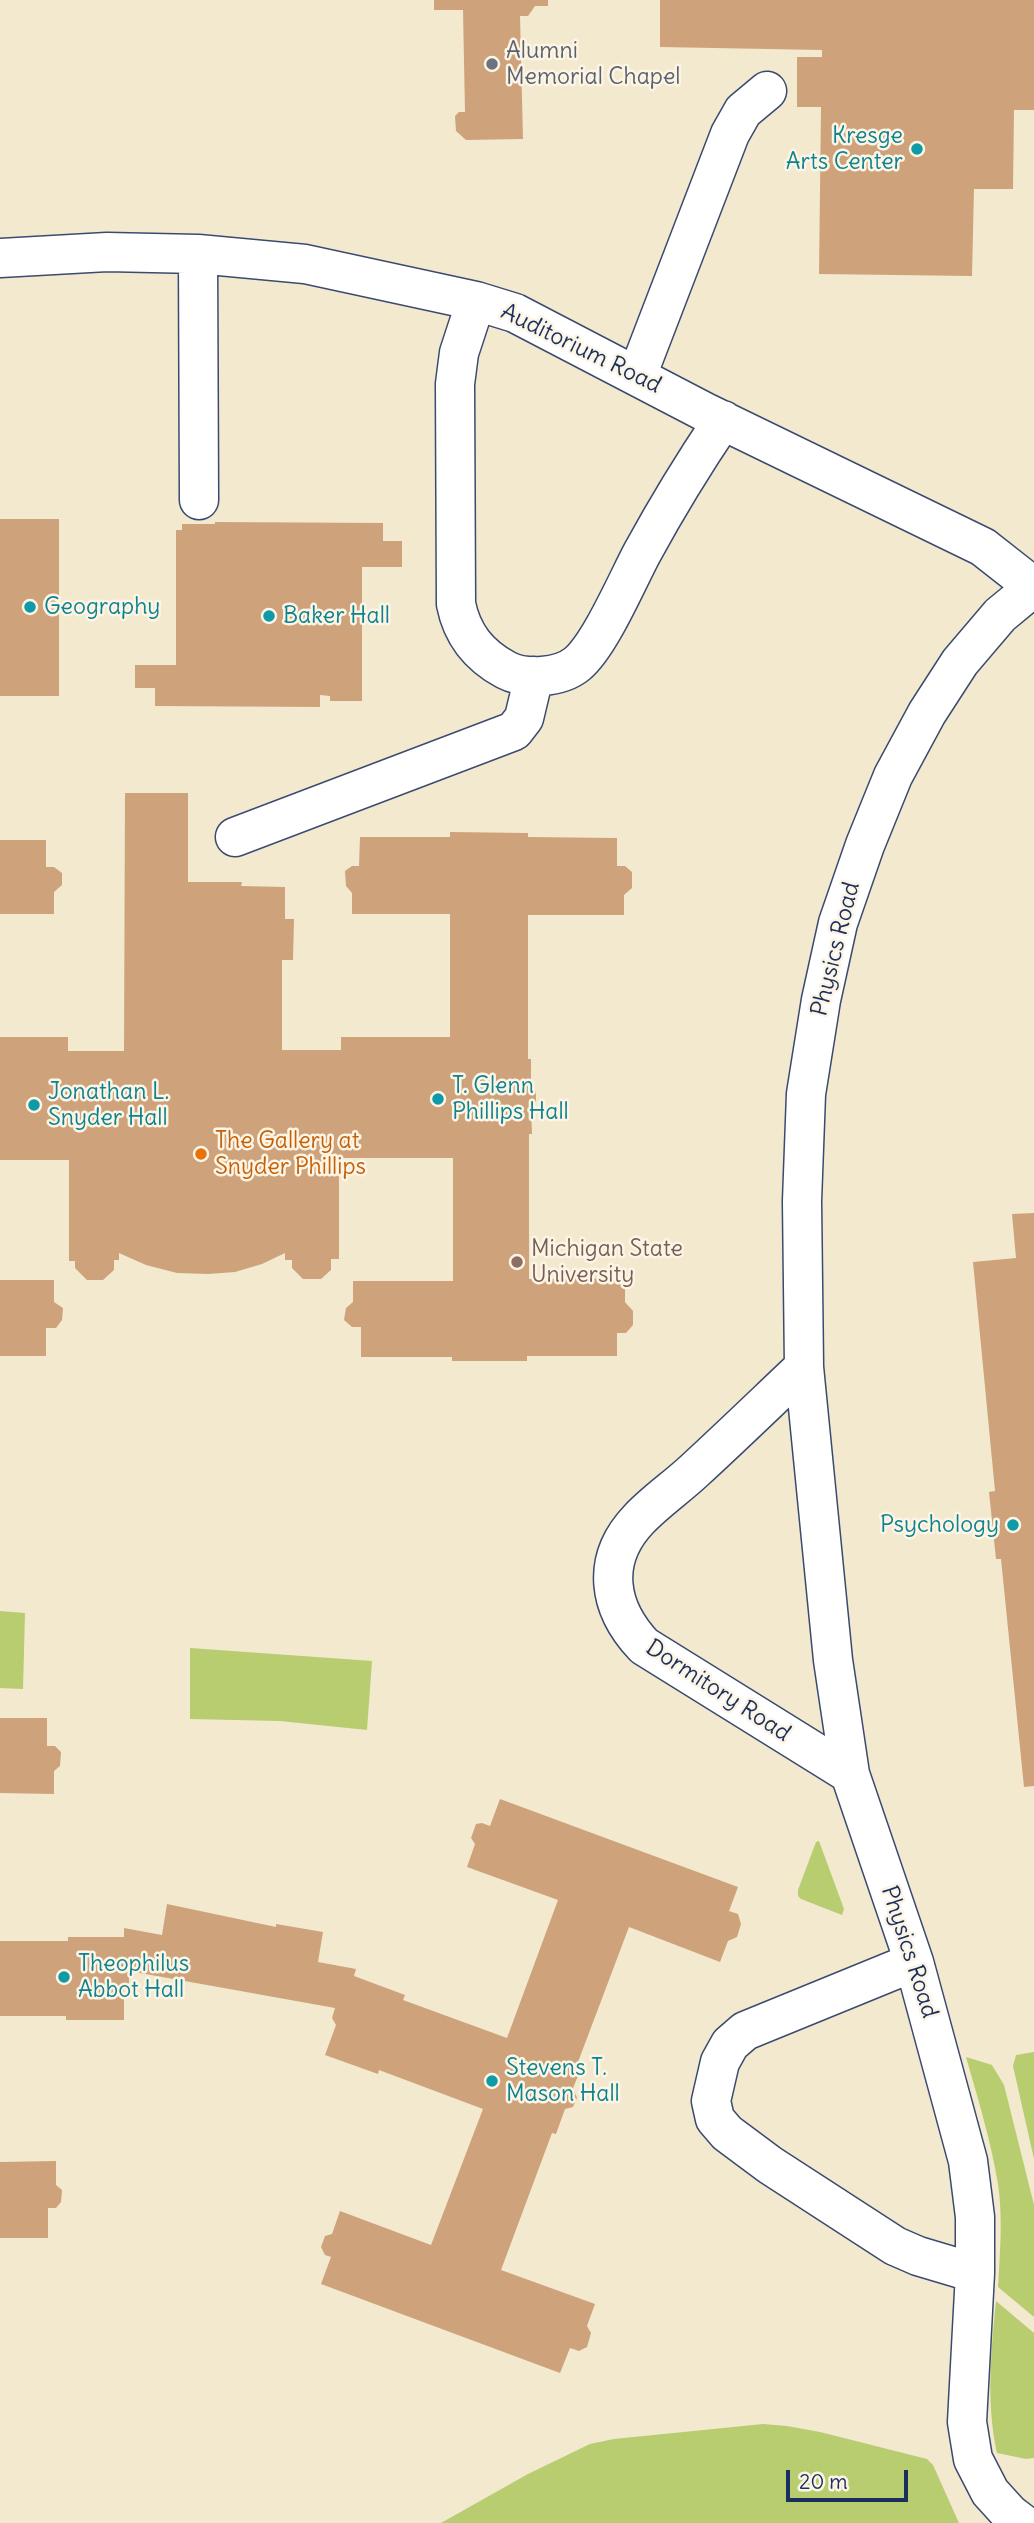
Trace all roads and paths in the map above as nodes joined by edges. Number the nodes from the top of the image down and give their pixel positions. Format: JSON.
{"nodes":[{"id":1,"x":767,"y":91,"type":"dead end"},
{"id":2,"x":198,"y":254,"type":"junction"},
{"id":3,"x":0,"y":258,"type":"edge"},
{"id":4,"x":476,"y":301,"type":"junction"},
{"id":5,"x":638,"y":376,"type":"junction"},
{"id":6,"x":723,"y":420,"type":"junction"},
{"id":7,"x":199,"y":500,"type":"dead end"},
{"id":8,"x":1034,"y":587,"type":"edge"},
{"id":9,"x":534,"y":676,"type":"junction"},
{"id":10,"x":236,"y":836,"type":"dead end"},
{"id":11,"x":804,"y":1367,"type":"junction"},
{"id":12,"x":849,"y":1774,"type":"junction"},
{"id":13,"x":914,"y":1962,"type":"junction"},
{"id":14,"x":975,"y":2273,"type":"junction"},
{"id":15,"x":1022,"y":2523,"type":"edge"}],
"edges":[{"from":1,"to":5,"type":"street"},
{"from":2,"to":3,"type":"street","name":"Auditorium Road"},
{"from":2,"to":4,"type":"street","name":"Auditorium Road"},
{"from":2,"to":7,"type":"street"},
{"from":4,"to":5,"type":"street","name":"Auditorium Road"},
{"from":4,"to":9,"type":"street"},
{"from":5,"to":6,"type":"street","name":"Auditorium Road"},
{"from":6,"to":8,"type":"street","name":"Auditorium Road"},
{"from":6,"to":9,"type":"street"},
{"from":8,"to":11,"type":"street","name":"Physics Road"},
{"from":9,"to":10,"type":"street"},
{"from":11,"to":12,"type":"street","name":"Physics Road"},
{"from":11,"to":12,"type":"street","name":"Dormitory Road"},
{"from":12,"to":13,"type":"street","name":"Physics Road"},
{"from":13,"to":14,"type":"street","name":"Physics Road"},
{"from":13,"to":14,"type":"street"},
{"from":14,"to":15,"type":"street","name":"Physics Road"}]}
